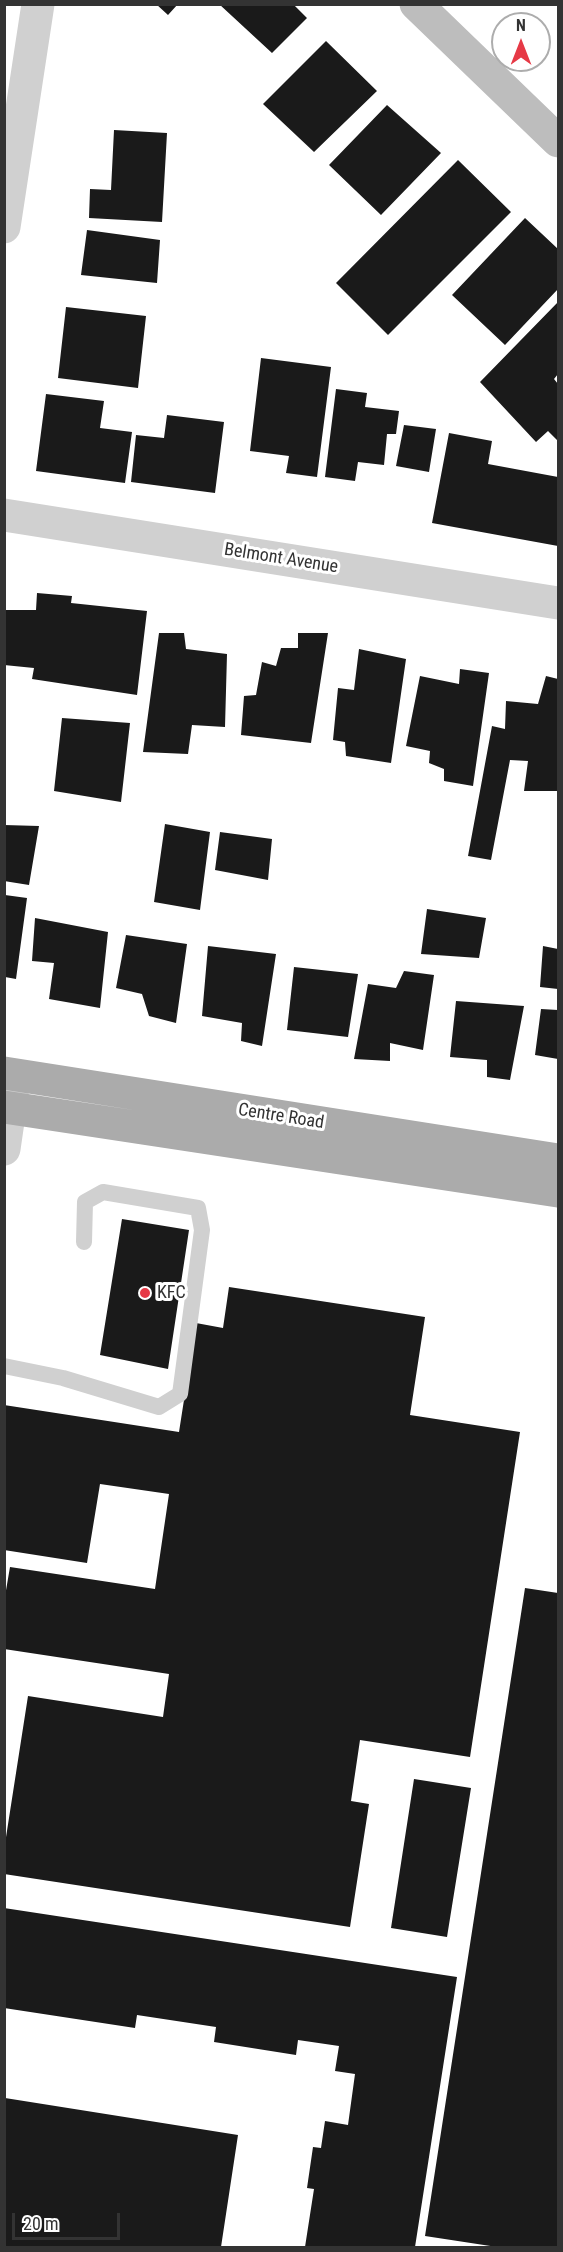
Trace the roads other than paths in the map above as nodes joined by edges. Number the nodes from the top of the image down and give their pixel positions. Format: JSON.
{"nodes":[{"id":1,"x":38,"y":4,"type":"edge"},
{"id":2,"x":416,"y":4,"type":"edge"},
{"id":3,"x":558,"y":141,"type":"edge"},
{"id":4,"x":4,"y":227,"type":"edge"},
{"id":5,"x":4,"y":514,"type":"edge"},
{"id":6,"x":558,"y":603,"type":"edge"},
{"id":7,"x":10,"y":1074,"type":"edge"},
{"id":8,"x":8,"y":1107,"type":"edge"},
{"id":9,"x":4,"y":1149,"type":"edge"},
{"id":10,"x":558,"y":1160,"type":"edge"},
{"id":11,"x":558,"y":1191,"type":"edge"},
{"id":12,"x":84,"y":1242,"type":"dead end"},
{"id":13,"x":4,"y":1366,"type":"edge"}],
"edges":[{"from":1,"to":4,"type":"street"},
{"from":2,"to":3,"type":"street"},
{"from":5,"to":6,"type":"street","name":"Belmont Avenue"},
{"from":7,"to":8,"type":"street"},
{"from":7,"to":10,"type":"main road","name":"Centre Road"},
{"from":8,"to":9,"type":"street"},
{"from":8,"to":11,"type":"main road","name":"Centre Road"},
{"from":12,"to":13,"type":"lane"}]}
